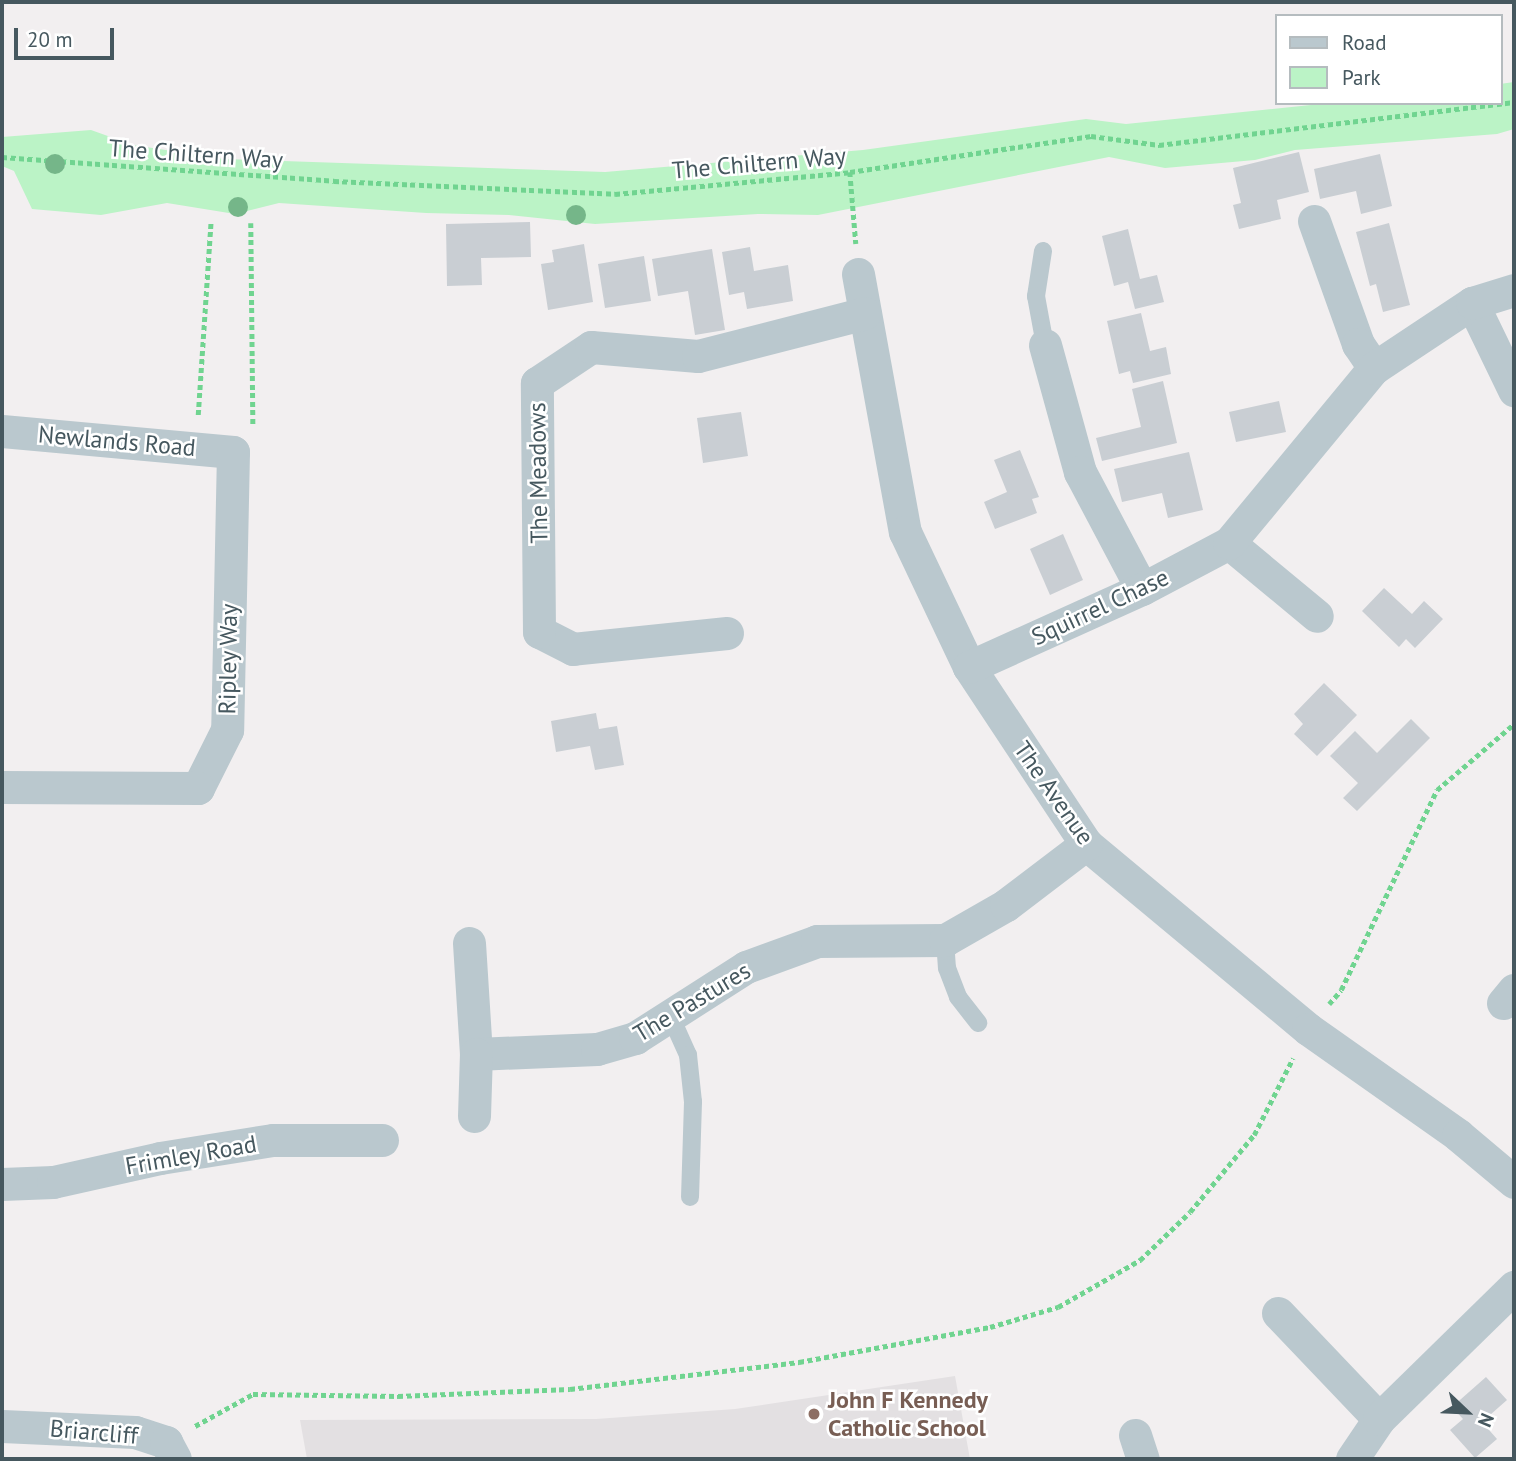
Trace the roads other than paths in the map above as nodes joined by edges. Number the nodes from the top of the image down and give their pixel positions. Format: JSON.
{"nodes":[{"id":1,"x":1314,"y":220,"type":"dead end"},
{"id":2,"x":1043,"y":251,"type":"dead end"},
{"id":3,"x":858,"y":274,"type":"road end"},
{"id":4,"x":1514,"y":290,"type":"edge"},
{"id":5,"x":1472,"y":303,"type":"junction"},
{"id":6,"x":865,"y":313,"type":"junction"},
{"id":7,"x":1045,"y":345,"type":"joint"},
{"id":8,"x":1374,"y":368,"type":"junction"},
{"id":9,"x":1514,"y":390,"type":"edge"},
{"id":10,"x":2,"y":431,"type":"edge"},
{"id":11,"x":233,"y":452,"type":"joint"},
{"id":12,"x":1229,"y":543,"type":"junction"},
{"id":13,"x":1142,"y":589,"type":"junction"},
{"id":14,"x":1317,"y":616,"type":"dead end"},
{"id":15,"x":727,"y":633,"type":"dead end"},
{"id":16,"x":970,"y":667,"type":"junction"},
{"id":17,"x":2,"y":787,"type":"edge"},
{"id":18,"x":1086,"y":845,"type":"junction"},
{"id":19,"x":945,"y":940,"type":"junction"},
{"id":20,"x":469,"y":943,"type":"dead end"},
{"id":21,"x":670,"y":1015,"type":"junction"},
{"id":22,"x":978,"y":1023,"type":"dead end"},
{"id":23,"x":476,"y":1054,"type":"junction"},
{"id":24,"x":474,"y":1116,"type":"dead end"},
{"id":25,"x":382,"y":1140,"type":"dead end"},
{"id":26,"x":1514,"y":1182,"type":"edge"},
{"id":27,"x":2,"y":1184,"type":"edge"},
{"id":28,"x":691,"y":1197,"type":"dead end"},
{"id":29,"x":1514,"y":1287,"type":"edge"},
{"id":30,"x":1279,"y":1313,"type":"dead end"},
{"id":31,"x":1379,"y":1419,"type":"junction"},
{"id":32,"x":2,"y":1426,"type":"edge"},
{"id":33,"x":171,"y":1451,"type":"edge"},
{"id":34,"x":1352,"y":1459,"type":"edge"}],
"edges":[{"from":1,"to":8,"type":"street"},
{"from":2,"to":7,"type":"lane"},
{"from":3,"to":6,"type":"street","name":"The Avenue"},
{"from":4,"to":5,"type":"street","name":"Squirrel Chase"},
{"from":5,"to":8,"type":"street","name":"Squirrel Chase"},
{"from":5,"to":9,"type":"street"},
{"from":6,"to":15,"type":"street","name":"The Meadows"},
{"from":6,"to":16,"type":"street","name":"The Avenue"},
{"from":7,"to":13,"type":"street"},
{"from":8,"to":12,"type":"street","name":"Squirrel Chase"},
{"from":10,"to":11,"type":"street","name":"Newlands Road"},
{"from":11,"to":17,"type":"street","name":"Ripley Way"},
{"from":12,"to":13,"type":"street","name":"Squirrel Chase"},
{"from":12,"to":14,"type":"street"},
{"from":13,"to":16,"type":"street","name":"Squirrel Chase"},
{"from":16,"to":18,"type":"street","name":"The Avenue"},
{"from":18,"to":19,"type":"street","name":"The Pastures"},
{"from":18,"to":26,"type":"street","name":"The Avenue"},
{"from":19,"to":21,"type":"street","name":"The Pastures"},
{"from":19,"to":22,"type":"lane"},
{"from":20,"to":23,"type":"street"},
{"from":21,"to":23,"type":"street","name":"The Pastures"},
{"from":21,"to":28,"type":"lane"},
{"from":23,"to":24,"type":"street"},
{"from":25,"to":27,"type":"street","name":"Frimley Road"},
{"from":29,"to":31,"type":"street"},
{"from":30,"to":31,"type":"street"},
{"from":31,"to":34,"type":"street"},
{"from":32,"to":33,"type":"street","name":"Briarcliff"}]}
